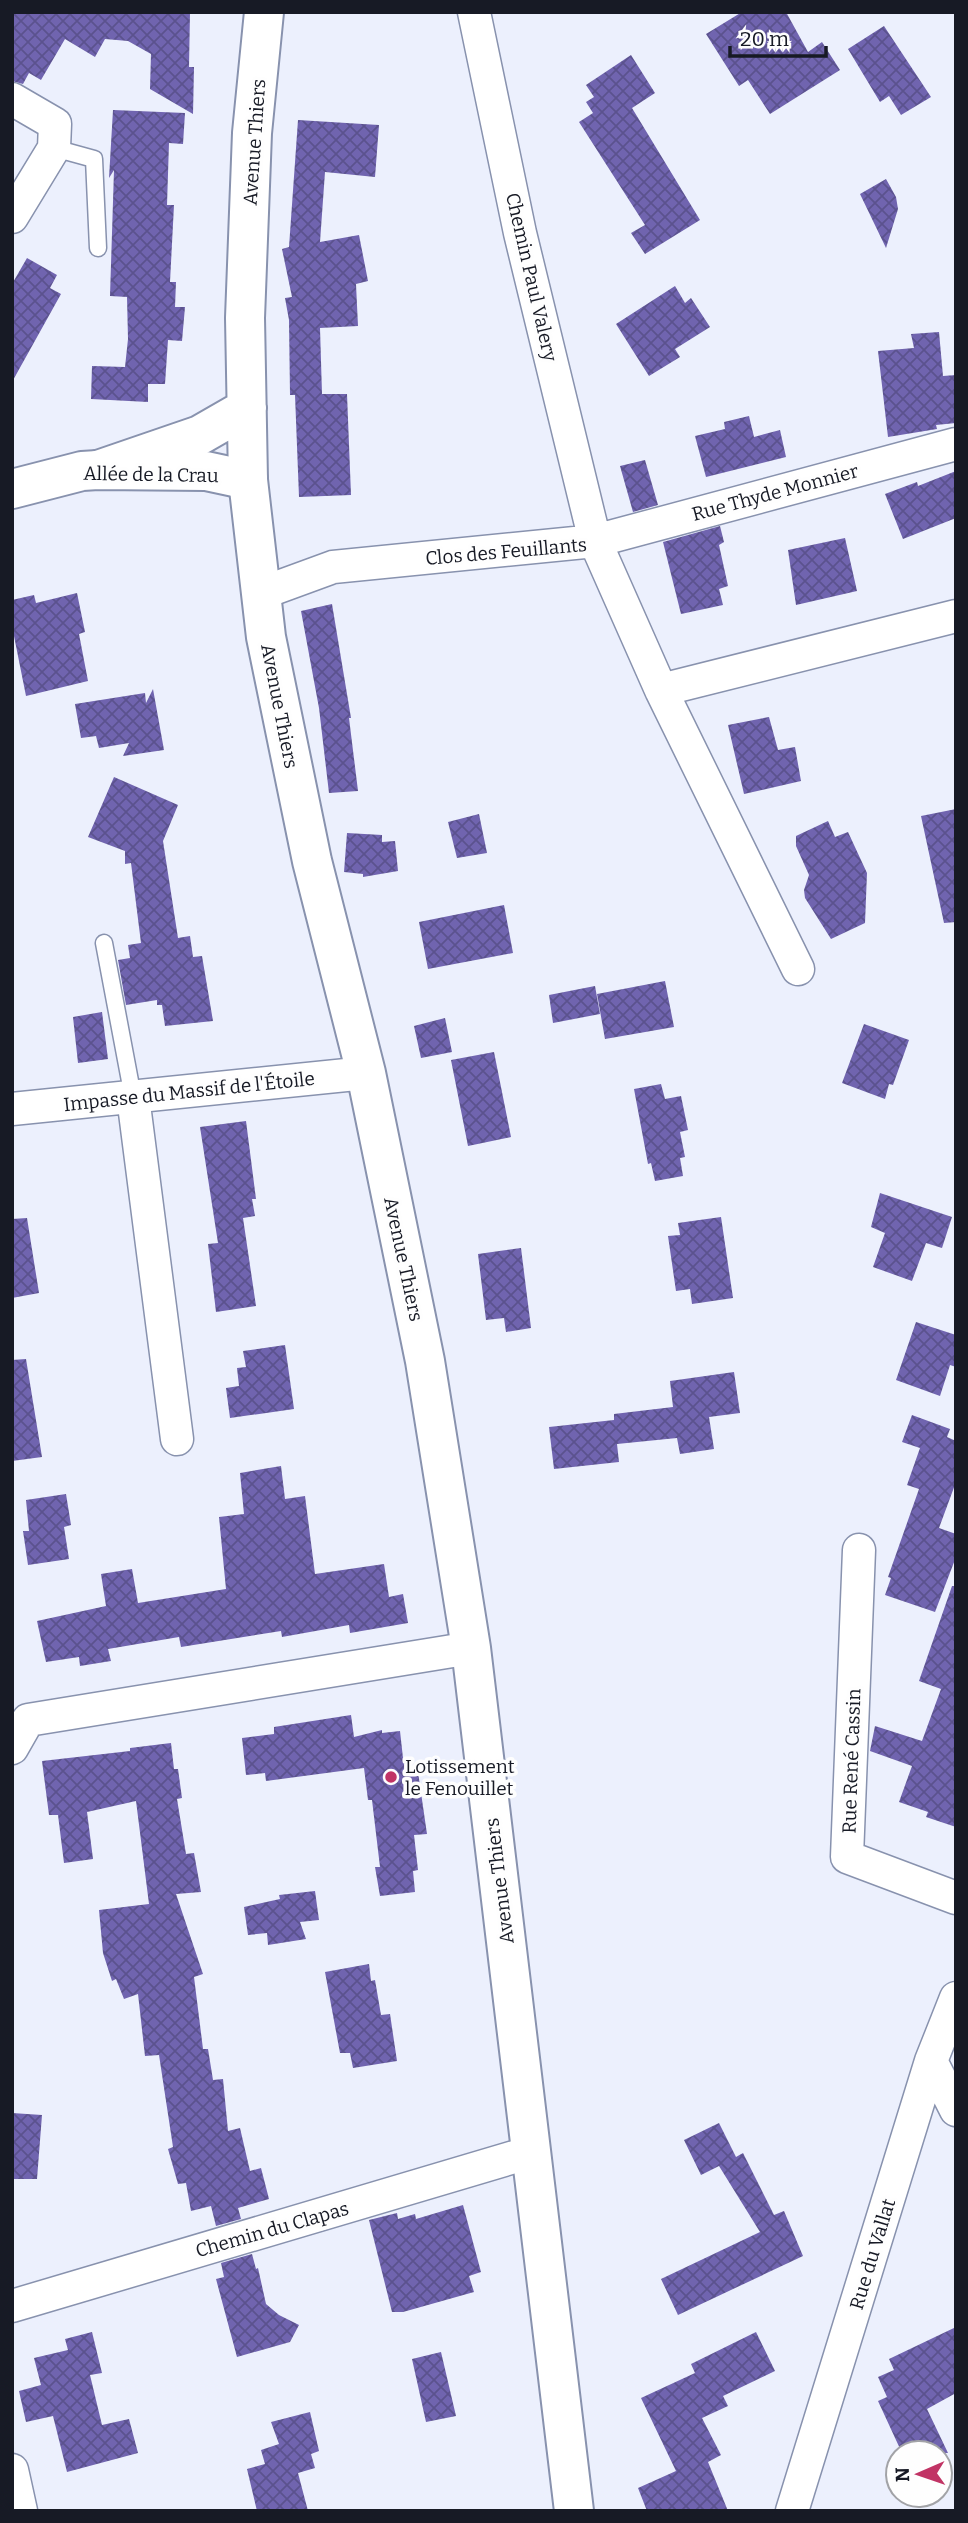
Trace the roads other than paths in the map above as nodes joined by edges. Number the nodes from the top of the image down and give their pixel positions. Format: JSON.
{"nodes":[{"id":1,"x":264,"y":12,"type":"edge"},
{"id":2,"x":474,"y":12,"type":"edge"},
{"id":3,"x":12,"y":99,"type":"edge"},
{"id":4,"x":54,"y":148,"type":"junction"},
{"id":5,"x":12,"y":217,"type":"edge"},
{"id":6,"x":98,"y":248,"type":"dead end"},
{"id":7,"x":247,"y":408,"type":"junction"},
{"id":8,"x":956,"y":444,"type":"edge"},
{"id":9,"x":98,"y":470,"type":"junction"},
{"id":10,"x":248,"y":480,"type":"junction"},
{"id":11,"x":12,"y":489,"type":"edge"},
{"id":12,"x":594,"y":541,"type":"junction"},
{"id":13,"x":262,"y":593,"type":"junction"},
{"id":14,"x":956,"y":616,"type":"edge"},
{"id":15,"x":661,"y":690,"type":"junction"},
{"id":16,"x":104,"y":943,"type":"dead end"},
{"id":17,"x":798,"y":969,"type":"dead end"},
{"id":18,"x":366,"y":1073,"type":"junction"},
{"id":19,"x":133,"y":1097,"type":"junction"},
{"id":20,"x":12,"y":1109,"type":"edge"},
{"id":21,"x":177,"y":1439,"type":"dead end"},
{"id":22,"x":859,"y":1550,"type":"dead end"},
{"id":23,"x":471,"y":1648,"type":"junction"},
{"id":24,"x":12,"y":1748,"type":"edge"},
{"id":25,"x":956,"y":1898,"type":"edge"},
{"id":26,"x":956,"y":1998,"type":"edge"},
{"id":27,"x":931,"y":2062,"type":"junction"},
{"id":28,"x":956,"y":2110,"type":"edge"},
{"id":29,"x":531,"y":2152,"type":"junction"},
{"id":30,"x":12,"y":2306,"type":"edge"},
{"id":31,"x":12,"y":2470,"type":"edge"},
{"id":32,"x":21,"y":2511,"type":"edge"},
{"id":33,"x":574,"y":2511,"type":"edge"},
{"id":34,"x":792,"y":2511,"type":"edge"}],
"edges":[{"from":1,"to":7,"type":"main road","name":"Avenue Thiers"},
{"from":2,"to":12,"type":"street","name":"Chemin Paul Valery"},
{"from":3,"to":4,"type":"street"},
{"from":4,"to":5,"type":"street"},
{"from":4,"to":6,"type":"lane"},
{"from":7,"to":9,"type":"main road"},
{"from":7,"to":10,"type":"main road","name":"Avenue Thiers"},
{"from":8,"to":12,"type":"street","name":"Rue Thyde Monnier"},
{"from":9,"to":10,"type":"main road","name":"Allée de la Crau"},
{"from":9,"to":11,"type":"main road","name":"Allée de la Crau"},
{"from":10,"to":13,"type":"main road","name":"Avenue Thiers"},
{"from":12,"to":13,"type":"street","name":"Clos des Feuillants"},
{"from":12,"to":15,"type":"street","name":"Clos des Feuillants"},
{"from":13,"to":18,"type":"main road","name":"Avenue Thiers"},
{"from":14,"to":15,"type":"street"},
{"from":15,"to":17,"type":"street","name":"Clos des Feuillants"},
{"from":16,"to":19,"type":"lane"},
{"from":18,"to":19,"type":"street","name":"Impasse du Massif de l'Étoile"},
{"from":18,"to":23,"type":"main road","name":"Avenue Thiers"},
{"from":19,"to":20,"type":"street","name":"Impasse du Massif de l'Étoile"},
{"from":19,"to":21,"type":"street"},
{"from":22,"to":25,"type":"street","name":"Rue René Cassin"},
{"from":23,"to":24,"type":"street"},
{"from":23,"to":29,"type":"main road","name":"Avenue Thiers"},
{"from":26,"to":27,"type":"street","name":"Rue du Vallat"},
{"from":27,"to":28,"type":"street"},
{"from":27,"to":34,"type":"street","name":"Rue du Vallat"},
{"from":29,"to":30,"type":"street","name":"Chemin du Clapas"},
{"from":29,"to":33,"type":"main road","name":"Avenue Thiers"},
{"from":31,"to":32,"type":"street"}]}
